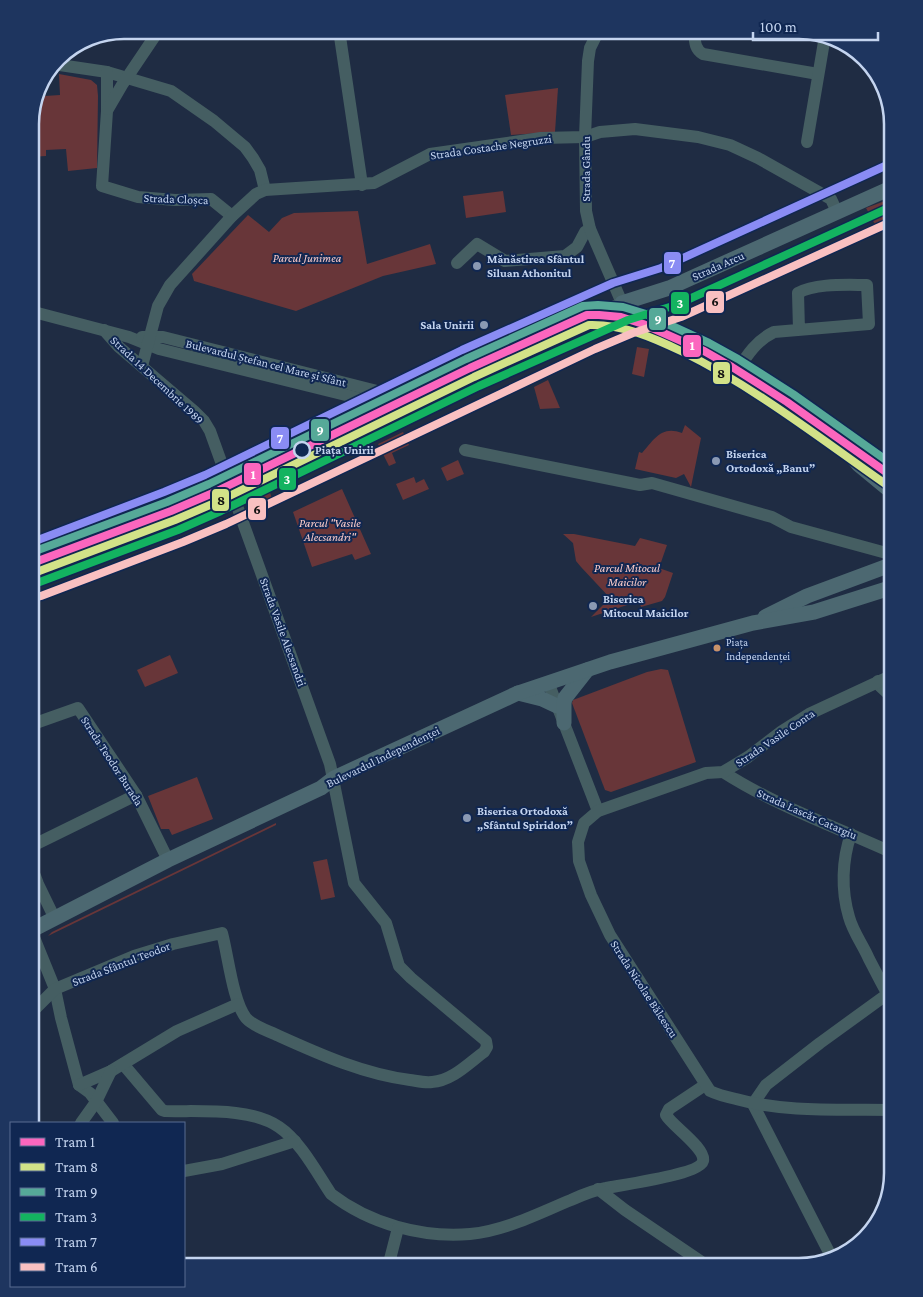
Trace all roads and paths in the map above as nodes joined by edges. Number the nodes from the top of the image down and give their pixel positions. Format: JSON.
{"nodes":[{"id":1,"x":151,"y":39,"type":"edge"},
{"id":2,"x":341,"y":39,"type":"edge"},
{"id":3,"x":594,"y":39,"type":"edge"},
{"id":4,"x":695,"y":39,"type":"edge"},
{"id":5,"x":824,"y":42,"type":"edge"},
{"id":6,"x":63,"y":65,"type":"edge"},
{"id":7,"x":107,"y":72,"type":"junction"},
{"id":8,"x":818,"y":74,"type":"junction"},
{"id":9,"x":128,"y":78,"type":"junction"},
{"id":10,"x":107,"y":111,"type":"junction"},
{"id":11,"x":585,"y":137,"type":"junction"},
{"id":12,"x":807,"y":142,"type":"dead end"},
{"id":13,"x":362,"y":185,"type":"junction"},
{"id":14,"x":265,"y":190,"type":"junction"},
{"id":15,"x":884,"y":190,"type":"edge"},
{"id":16,"x":837,"y":212,"type":"junction"},
{"id":17,"x":232,"y":216,"type":"junction"},
{"id":18,"x":590,"y":229,"type":"junction"},
{"id":19,"x":457,"y":264,"type":"dead end"},
{"id":20,"x":649,"y":295,"type":"junction"},
{"id":21,"x":622,"y":303,"type":"junction"},
{"id":22,"x":39,"y":313,"type":"edge"},
{"id":23,"x":572,"y":324,"type":"junction"},
{"id":24,"x":645,"y":325,"type":"junction"},
{"id":25,"x":104,"y":330,"type":"junction"},
{"id":26,"x":799,"y":330,"type":"junction"},
{"id":27,"x":148,"y":341,"type":"junction"},
{"id":28,"x":142,"y":366,"type":"junction"},
{"id":29,"x":737,"y":371,"type":"junction"},
{"id":30,"x":393,"y":408,"type":"junction"},
{"id":31,"x":378,"y":416,"type":"junction"},
{"id":32,"x":842,"y":444,"type":"junction"},
{"id":33,"x":465,"y":450,"type":"dead end"},
{"id":34,"x":884,"y":462,"type":"edge"},
{"id":35,"x":230,"y":486,"type":"junction"},
{"id":36,"x":884,"y":486,"type":"edge"},
{"id":37,"x":39,"y":563,"type":"edge"},
{"id":38,"x":884,"y":563,"type":"edge"},
{"id":39,"x":884,"y":569,"type":"edge"},
{"id":40,"x":884,"y":590,"type":"edge"},
{"id":41,"x":777,"y":615,"type":"junction"},
{"id":42,"x":588,"y":670,"type":"junction"},
{"id":43,"x":884,"y":679,"type":"edge"},
{"id":44,"x":878,"y":681,"type":"junction"},
{"id":45,"x":548,"y":682,"type":"junction"},
{"id":46,"x":884,"y":690,"type":"edge"},
{"id":47,"x":518,"y":692,"type":"junction"},
{"id":48,"x":557,"y":706,"type":"junction"},
{"id":49,"x":39,"y":723,"type":"edge"},
{"id":50,"x":564,"y":723,"type":"junction"},
{"id":51,"x":724,"y":772,"type":"junction"},
{"id":52,"x":334,"y":778,"type":"junction"},
{"id":53,"x":136,"y":795,"type":"junction"},
{"id":54,"x":598,"y":811,"type":"junction"},
{"id":55,"x":851,"y":834,"type":"junction"},
{"id":56,"x":39,"y":843,"type":"edge"},
{"id":57,"x":884,"y":849,"type":"edge"},
{"id":58,"x":168,"y":860,"type":"junction"},
{"id":59,"x":39,"y":886,"type":"edge"},
{"id":60,"x":55,"y":919,"type":"junction"},
{"id":61,"x":39,"y":927,"type":"edge"},
{"id":62,"x":39,"y":951,"type":"edge"},
{"id":63,"x":884,"y":983,"type":"edge"},
{"id":64,"x":55,"y":990,"type":"junction"},
{"id":65,"x":884,"y":1001,"type":"edge"},
{"id":66,"x":238,"y":1004,"type":"junction"},
{"id":67,"x":39,"y":1005,"type":"edge"},
{"id":68,"x":122,"y":1064,"type":"junction"},
{"id":69,"x":111,"y":1071,"type":"junction"},
{"id":70,"x":80,"y":1085,"type":"junction"},
{"id":71,"x":705,"y":1085,"type":"junction"},
{"id":72,"x":96,"y":1102,"type":"junction"},
{"id":73,"x":753,"y":1104,"type":"junction"},
{"id":74,"x":884,"y":1110,"type":"edge"},
{"id":75,"x":82,"y":1122,"type":"edge"},
{"id":76,"x":112,"y":1122,"type":"edge"},
{"id":77,"x":295,"y":1141,"type":"junction"},
{"id":78,"x":185,"y":1172,"type":"edge"},
{"id":79,"x":626,"y":1185,"type":"junction"},
{"id":80,"x":598,"y":1189,"type":"junction"},
{"id":81,"x":625,"y":1210,"type":"junction"},
{"id":82,"x":398,"y":1228,"type":"junction"},
{"id":83,"x":829,"y":1253,"type":"edge"},
{"id":84,"x":390,"y":1258,"type":"edge"},
{"id":85,"x":696,"y":1258,"type":"edge"}],
"edges":[{"from":1,"to":9,"type":"street","name":"Strada Cloșca"},
{"from":2,"to":13,"type":"street"},
{"from":3,"to":11,"type":"street","name":"Strada Gându"},
{"from":4,"to":8,"type":"street"},
{"from":5,"to":8,"type":"street"},
{"from":6,"to":7,"type":"street"},
{"from":7,"to":9,"type":"street"},
{"from":7,"to":10,"type":"street","name":"Strada Cloșca"},
{"from":8,"to":12,"type":"street"},
{"from":9,"to":10,"type":"street","name":"Strada Cloșca"},
{"from":9,"to":14,"type":"street"},
{"from":10,"to":17,"type":"street","name":"Strada Cloșca"},
{"from":11,"to":13,"type":"street","name":"Strada Costache Negruzzi"},
{"from":11,"to":16,"type":"street","name":"Strada Costache Negruzzi"},
{"from":11,"to":18,"type":"street","name":"Strada Gându"},
{"from":13,"to":14,"type":"street","name":"Strada Costache Negruzzi"},
{"from":14,"to":17,"type":"street"},
{"from":15,"to":16,"type":"main road","name":"Strada Arcu"},
{"from":16,"to":20,"type":"main road","name":"Strada Arcu"},
{"from":17,"to":27,"type":"street"},
{"from":18,"to":19,"type":"street"},
{"from":18,"to":21,"type":"street","name":"Strada Gându"},
{"from":20,"to":21,"type":"main road","name":"Strada Arcu"},
{"from":20,"to":24,"type":"main road"},
{"from":21,"to":23,"type":"street","name":"Strada Arcu"},
{"from":21,"to":24,"type":"main road"},
{"from":22,"to":25,"type":"street","name":"Bulevardul Ștefan cel Mare și Sfânt"},
{"from":23,"to":24,"type":"main road"},
{"from":23,"to":30,"type":"street","name":"Strada Arcu"},
{"from":24,"to":29,"type":"main road"},
{"from":25,"to":27,"type":"street","name":"Bulevardul Ștefan cel Mare și Sfânt"},
{"from":25,"to":28,"type":"street","name":"Strada 14 Decembrie 1989"},
{"from":26,"to":26,"type":"street"},
{"from":26,"to":29,"type":"street"},
{"from":27,"to":28,"type":"street"},
{"from":27,"to":30,"type":"street","name":"Bulevardul Ștefan cel Mare și Sfânt"},
{"from":27,"to":31,"type":"street","name":"Bulevardul Ștefan cel Mare și Sfânt"},
{"from":28,"to":35,"type":"street","name":"Strada 14 Decembrie 1989"},
{"from":29,"to":32,"type":"main road"},
{"from":30,"to":31,"type":"street","name":"Strada Arcu"},
{"from":31,"to":35,"type":"street","name":"Strada Arcu"},
{"from":32,"to":34,"type":"main road"},
{"from":32,"to":36,"type":"main road"},
{"from":33,"to":38,"type":"street"},
{"from":35,"to":37,"type":"street","name":"Strada Arcu"},
{"from":35,"to":52,"type":"street","name":"Strada Vasile Alecsandri"},
{"from":39,"to":41,"type":"main road"},
{"from":40,"to":41,"type":"main road","name":"Bulevardul Independenței"},
{"from":41,"to":42,"type":"main road","name":"Bulevardul Independenței"},
{"from":42,"to":45,"type":"main road","name":"Bulevardul Independenței"},
{"from":42,"to":50,"type":"main road"},
{"from":43,"to":44,"type":"street","name":"Strada Vasile Conta"},
{"from":44,"to":46,"type":"street"},
{"from":44,"to":51,"type":"street","name":"Strada Vasile Conta"},
{"from":45,"to":47,"type":"main road","name":"Bulevardul Independenței"},
{"from":45,"to":48,"type":"street"},
{"from":47,"to":48,"type":"main road"},
{"from":47,"to":52,"type":"main road","name":"Bulevardul Independenței"},
{"from":48,"to":50,"type":"street"},
{"from":49,"to":53,"type":"street","name":"Strada Teodor Burada"},
{"from":50,"to":54,"type":"street"},
{"from":51,"to":54,"type":"street","name":"Strada Vasile Conta"},
{"from":51,"to":55,"type":"street","name":"Strada Lascăr Catargiu"},
{"from":52,"to":58,"type":"main road","name":"Bulevardul Independenței"},
{"from":52,"to":66,"type":"street","name":"Strada Vasile Alecsandri"},
{"from":53,"to":56,"type":"street"},
{"from":53,"to":58,"type":"street","name":"Strada Teodor Burada"},
{"from":54,"to":71,"type":"street","name":"Strada Nicolae Bălcescu"},
{"from":55,"to":57,"type":"street","name":"Strada Lascăr Catargiu"},
{"from":55,"to":63,"type":"street"},
{"from":58,"to":60,"type":"main road","name":"Bulevardul Independenței"},
{"from":59,"to":60,"type":"street"},
{"from":60,"to":61,"type":"main road","name":"Bulevardul Independenței"},
{"from":62,"to":64,"type":"street"},
{"from":64,"to":66,"type":"street","name":"Strada Sfântul Teodor"},
{"from":64,"to":67,"type":"street","name":"Strada Sfântul Teodor"},
{"from":64,"to":70,"type":"street"},
{"from":65,"to":73,"type":"street"},
{"from":66,"to":68,"type":"street"},
{"from":68,"to":69,"type":"street"},
{"from":68,"to":77,"type":"street"},
{"from":69,"to":70,"type":"street"},
{"from":69,"to":72,"type":"street"},
{"from":70,"to":72,"type":"street"},
{"from":71,"to":73,"type":"street","name":"Strada Nicolae Bălcescu"},
{"from":71,"to":79,"type":"street"},
{"from":72,"to":75,"type":"street"},
{"from":72,"to":76,"type":"street"},
{"from":73,"to":74,"type":"street","name":"Strada Nicolae Bălcescu"},
{"from":73,"to":83,"type":"street"},
{"from":77,"to":78,"type":"street"},
{"from":77,"to":82,"type":"street"},
{"from":79,"to":80,"type":"street"},
{"from":79,"to":81,"type":"street"},
{"from":80,"to":81,"type":"street"},
{"from":80,"to":82,"type":"street"},
{"from":81,"to":85,"type":"street"},
{"from":82,"to":84,"type":"street"}]}
